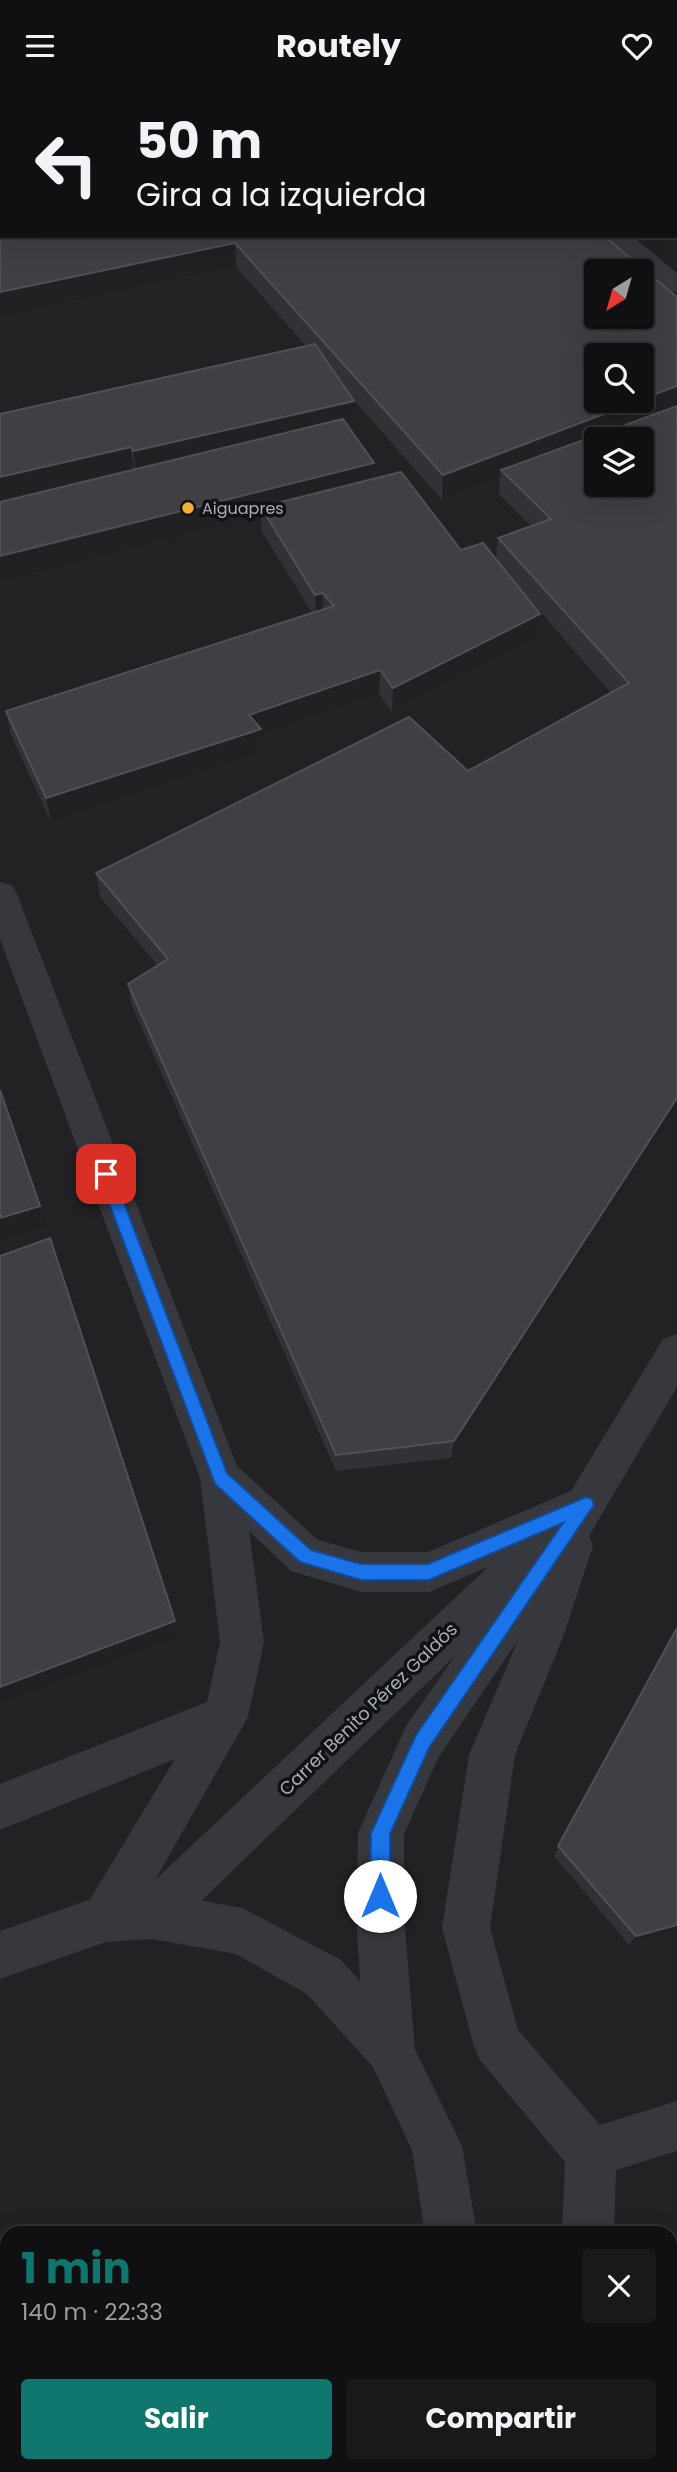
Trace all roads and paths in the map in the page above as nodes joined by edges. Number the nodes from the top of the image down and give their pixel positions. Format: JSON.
{"nodes":[{"id":1,"x":619,"y":238,"type":"edge"},
{"id":2,"x":677,"y":285,"type":"edge"},
{"id":3,"x":0,"y":894,"type":"edge"},
{"id":4,"x":677,"y":1351,"type":"edge"},
{"id":5,"x":221,"y":1478,"type":"junction"},
{"id":6,"x":586,"y":1505,"type":"junction"},
{"id":7,"x":226,"y":1717,"type":"junction"},
{"id":8,"x":0,"y":1807,"type":"edge"},
{"id":9,"x":152,"y":1915,"type":"junction"},
{"id":10,"x":106,"y":1918,"type":"junction"},
{"id":11,"x":2,"y":1952,"type":"edge"},
{"id":12,"x":390,"y":2050,"type":"junction"},
{"id":13,"x":677,"y":2126,"type":"edge"},
{"id":14,"x":591,"y":2153,"type":"junction"},
{"id":15,"x":450,"y":2226,"type":"edge"},
{"id":16,"x":588,"y":2226,"type":"edge"}],
"edges":[{"from":1,"to":2,"type":"street"},
{"from":3,"to":5,"type":"street"},
{"from":4,"to":6,"type":"street","name":"Carrer Benito Pérez Galdós"},
{"from":5,"to":6,"type":"street"},
{"from":5,"to":7,"type":"street"},
{"from":6,"to":9,"type":"street","name":"Carrer Benito Pérez Galdós"},
{"from":6,"to":12,"type":"street","name":"Carrer Benito Pérez Galdós"},
{"from":6,"to":14,"type":"street","name":"Carrer Benito Pérez Galdós"},
{"from":7,"to":8,"type":"street"},
{"from":7,"to":10,"type":"street"},
{"from":9,"to":10,"type":"street"},
{"from":9,"to":12,"type":"street"},
{"from":10,"to":11,"type":"street"},
{"from":12,"to":15,"type":"street"},
{"from":13,"to":14,"type":"street"},
{"from":14,"to":16,"type":"street"}]}
